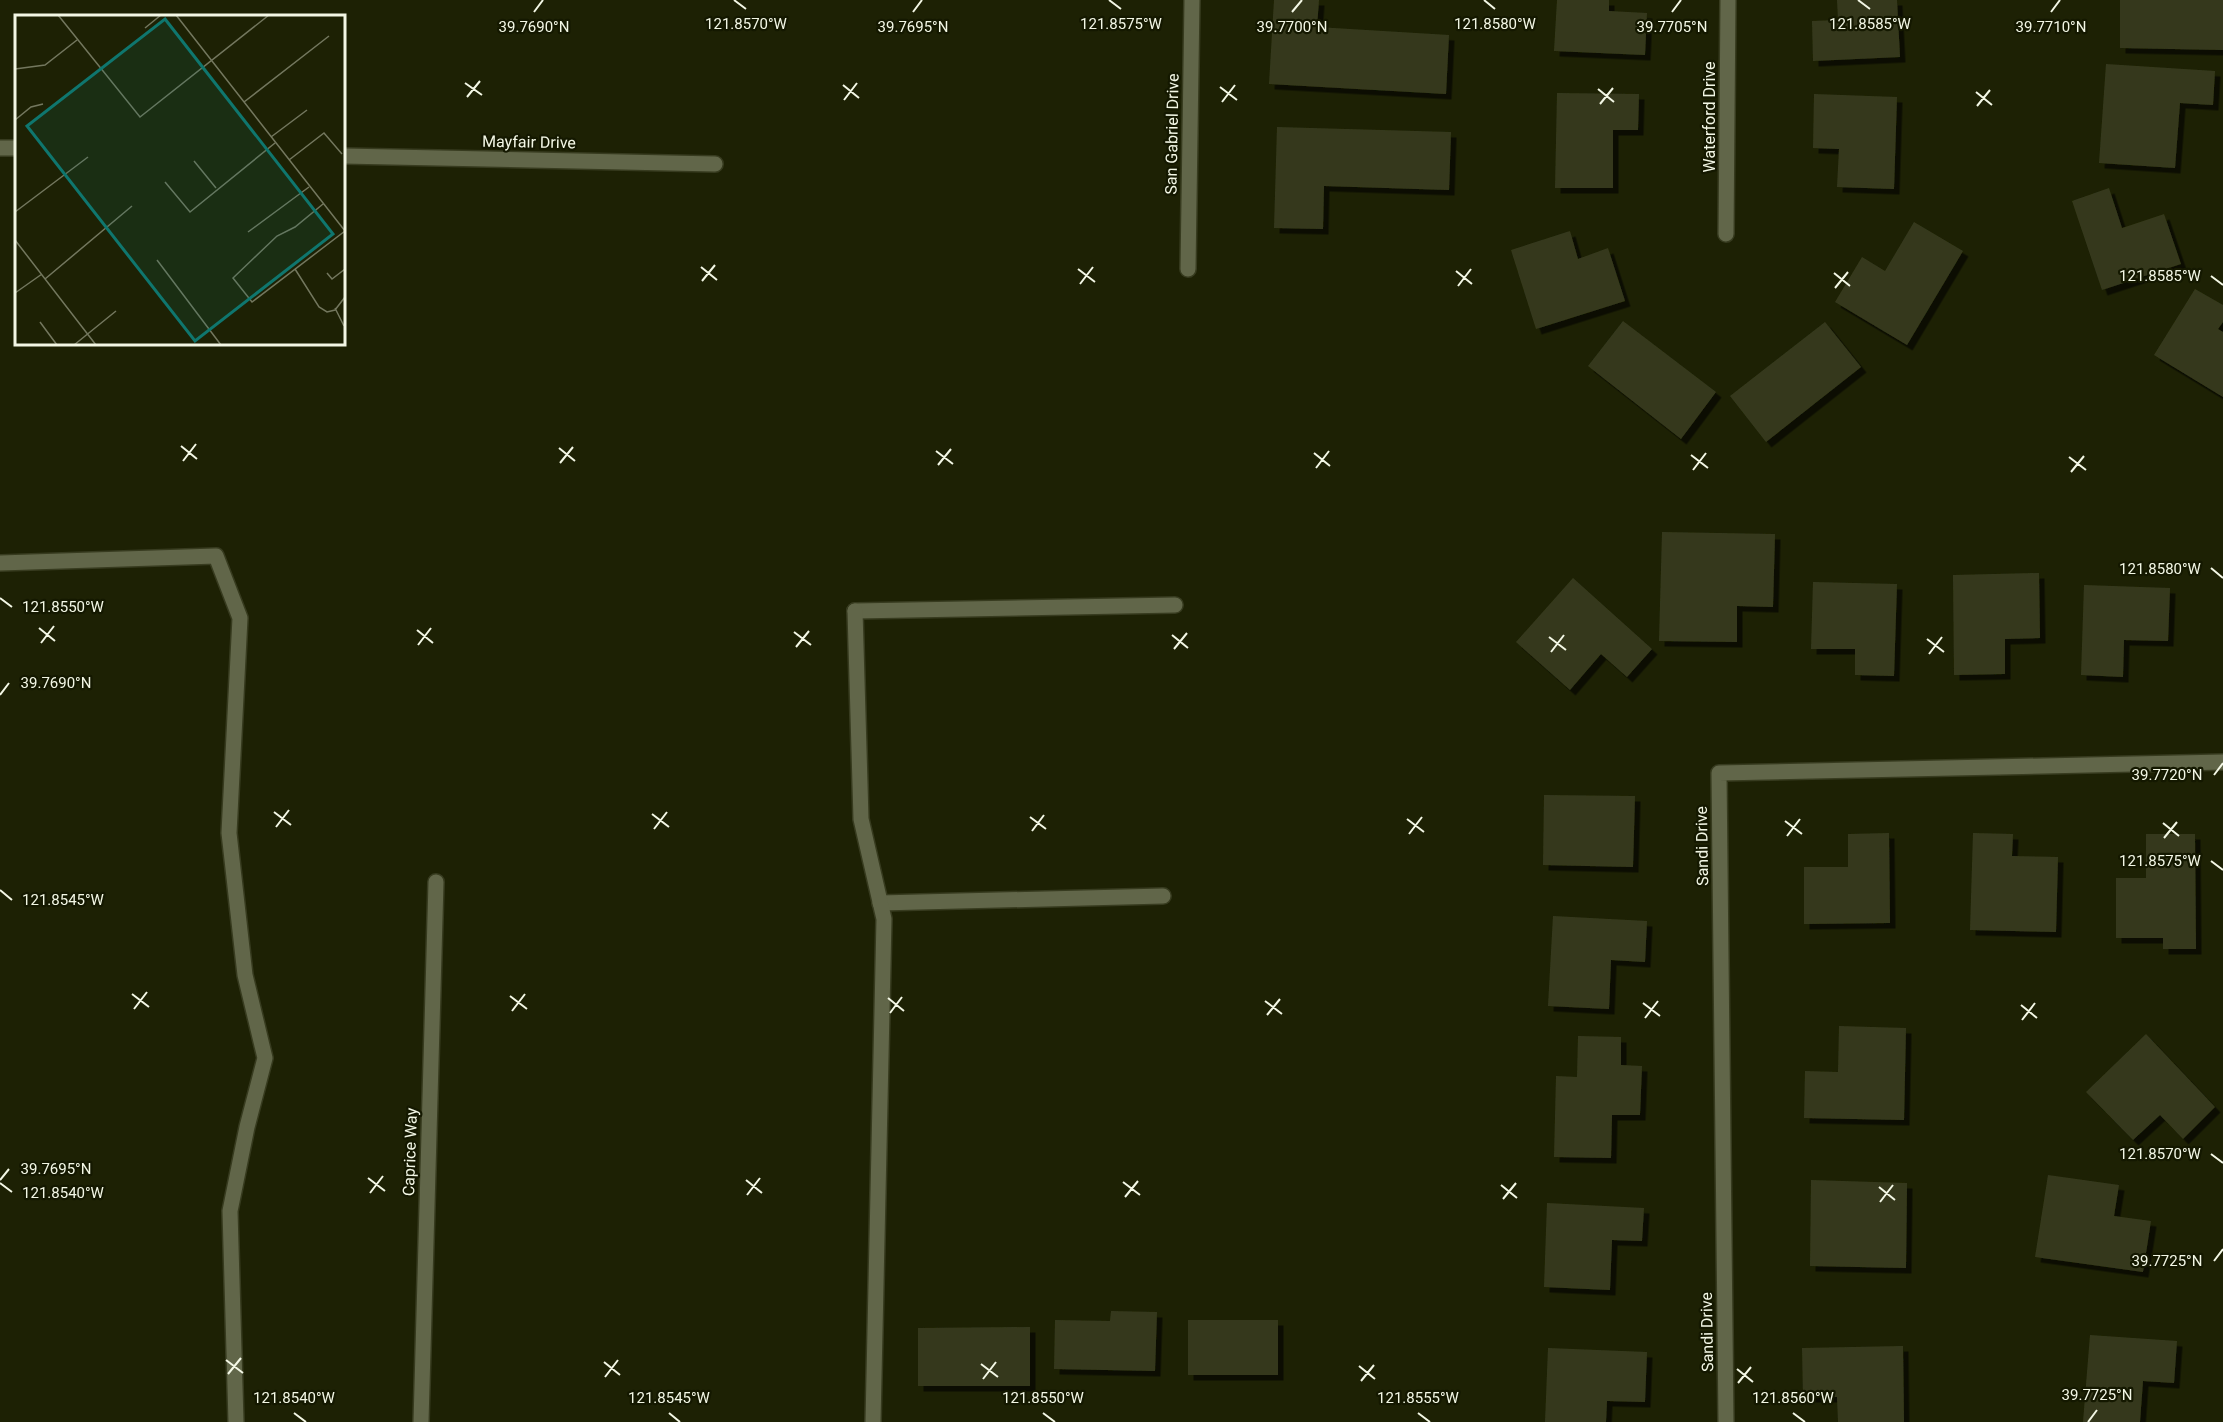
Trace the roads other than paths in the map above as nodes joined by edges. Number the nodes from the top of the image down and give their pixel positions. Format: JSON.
{"nodes":[{"id":1,"x":1192,"y":0,"type":"edge"},
{"id":2,"x":1728,"y":0,"type":"edge"},
{"id":3,"x":345,"y":156,"type":"edge"},
{"id":4,"x":714,"y":164,"type":"dead end"},
{"id":5,"x":1726,"y":234,"type":"dead end"},
{"id":6,"x":1188,"y":269,"type":"dead end"},
{"id":7,"x":0,"y":563,"type":"edge"},
{"id":8,"x":1175,"y":605,"type":"dead end"},
{"id":9,"x":2223,"y":762,"type":"edge"},
{"id":10,"x":436,"y":882,"type":"dead end"},
{"id":11,"x":1163,"y":896,"type":"dead end"},
{"id":12,"x":880,"y":903,"type":"junction"},
{"id":13,"x":236,"y":1422,"type":"edge"},
{"id":14,"x":421,"y":1422,"type":"edge"},
{"id":15,"x":873,"y":1422,"type":"edge"},
{"id":16,"x":1726,"y":1422,"type":"edge"}],
"edges":[{"from":1,"to":6,"type":"street","name":"San Gabriel Drive"},
{"from":2,"to":5,"type":"street","name":"Waterford Drive"},
{"from":3,"to":4,"type":"street","name":"Mayfair Drive"},
{"from":7,"to":13,"type":"street"},
{"from":8,"to":12,"type":"street"},
{"from":9,"to":16,"type":"street","name":"Sandi Drive"},
{"from":10,"to":14,"type":"street","name":"Caprice Way"},
{"from":11,"to":12,"type":"street"},
{"from":12,"to":15,"type":"street"}]}
